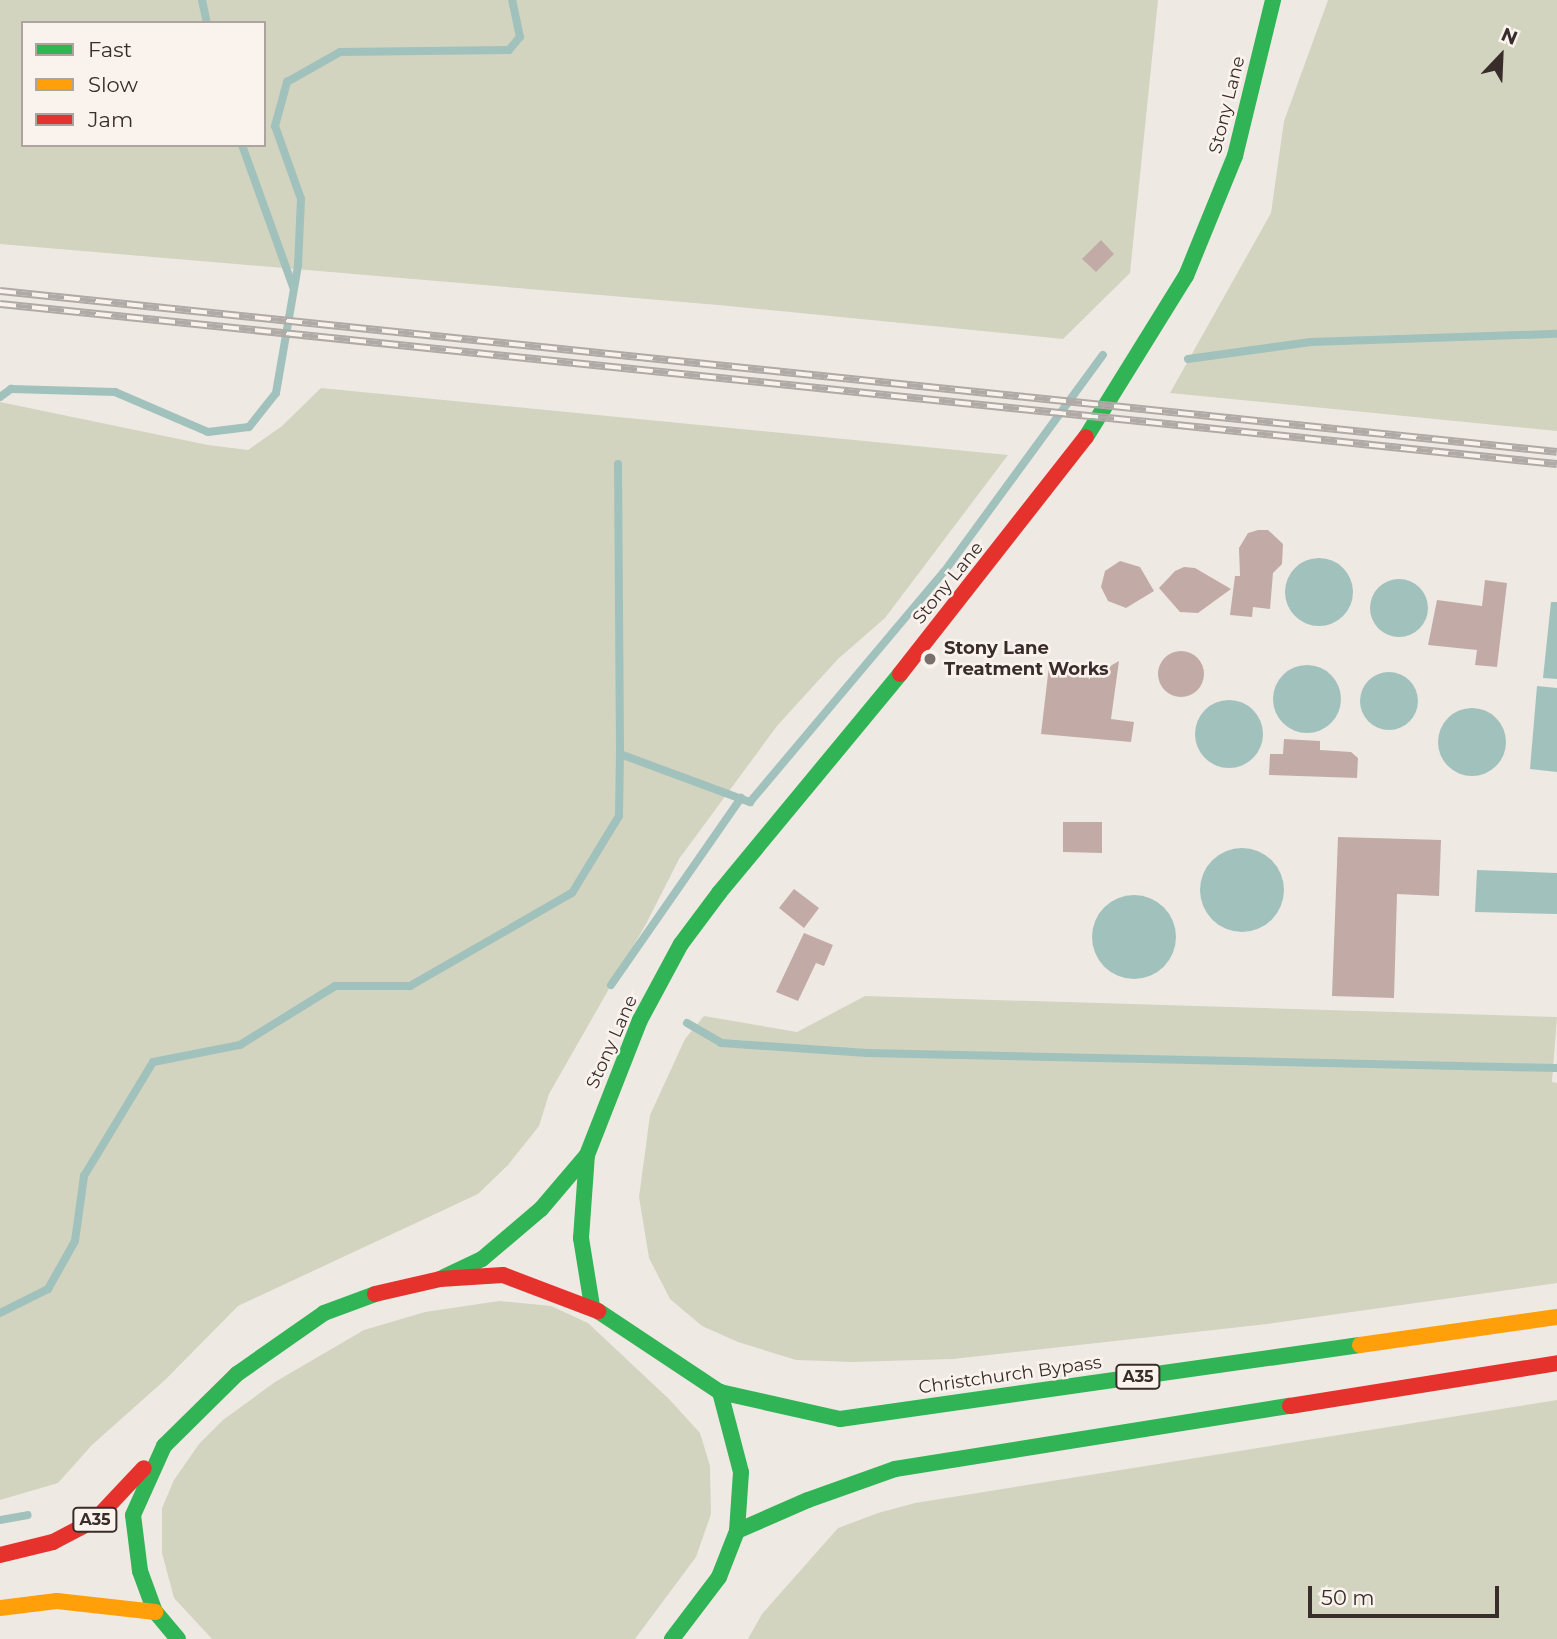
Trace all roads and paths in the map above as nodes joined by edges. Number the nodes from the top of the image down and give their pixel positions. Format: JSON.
{"nodes":[{"id":1,"x":1273,"y":0,"type":"edge"},
{"id":2,"x":587,"y":1155,"type":"junction"},
{"id":3,"x":440,"y":1279,"type":"junction"},
{"id":4,"x":592,"y":1306,"type":"junction"},
{"id":5,"x":1557,"y":1317,"type":"edge"},
{"id":6,"x":1557,"y":1363,"type":"edge"},
{"id":7,"x":720,"y":1392,"type":"junction"},
{"id":8,"x":164,"y":1446,"type":"junction"},
{"id":9,"x":737,"y":1531,"type":"junction"},
{"id":10,"x":0,"y":1555,"type":"edge"},
{"id":11,"x":0,"y":1608,"type":"edge"},
{"id":12,"x":155,"y":1612,"type":"junction"},
{"id":13,"x":178,"y":1639,"type":"edge"},
{"id":14,"x":672,"y":1639,"type":"edge"}],
"edges":[{"from":1,"to":2,"type":"main road","name":"Stony Lane"},
{"from":2,"to":3,"type":"main road","name":"Stony Lane"},
{"from":2,"to":4,"type":"main road","name":"Stony Lane"},
{"from":3,"to":4,"type":"main road"},
{"from":3,"to":8,"type":"main road"},
{"from":4,"to":7,"type":"main road"},
{"from":5,"to":7,"type":"main road","name":"Christchurch Bypass","number":"A35"},
{"from":6,"to":9,"type":"main road"},
{"from":7,"to":9,"type":"main road"},
{"from":8,"to":10,"type":"main road","number":"A35"},
{"from":8,"to":12,"type":"main road"},
{"from":9,"to":14,"type":"main road"},
{"from":11,"to":12,"type":"main road"},
{"from":12,"to":13,"type":"main road"}]}
